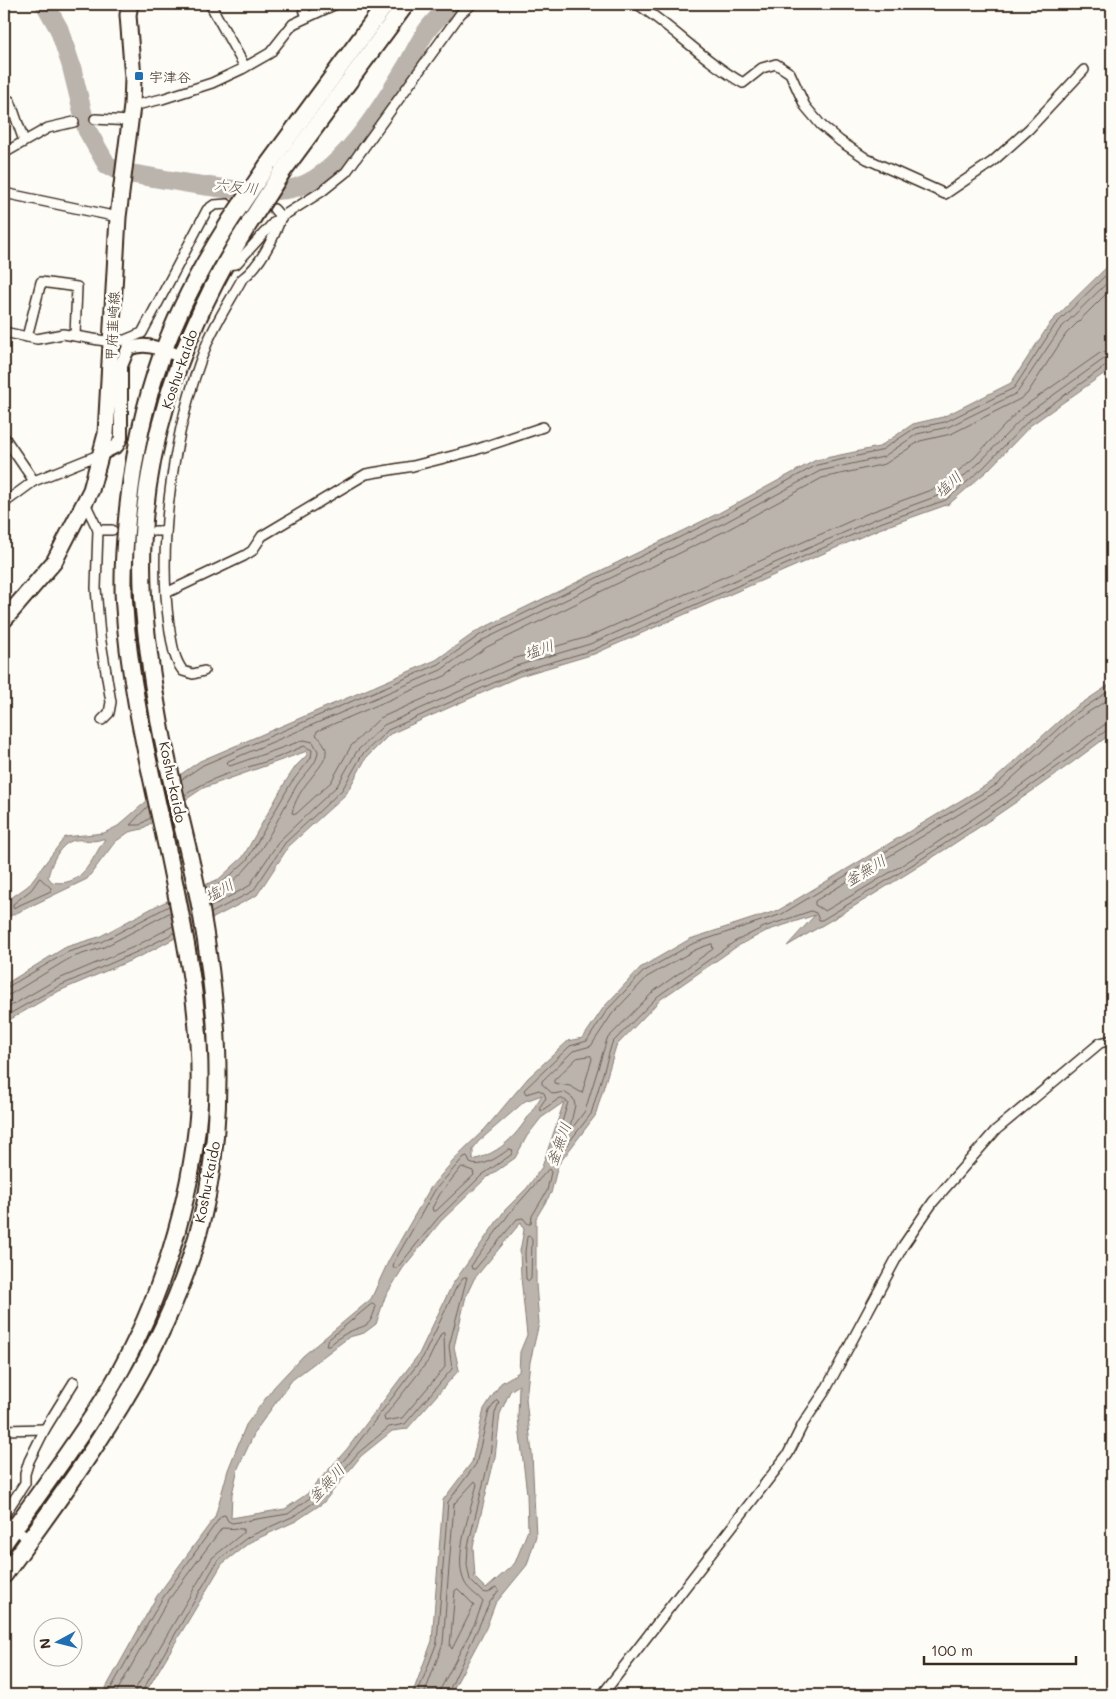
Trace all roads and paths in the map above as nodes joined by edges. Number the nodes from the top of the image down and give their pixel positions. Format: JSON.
{"nodes":[{"id":1,"x":130,"y":4,"type":"edge"},
{"id":2,"x":210,"y":4,"type":"edge"},
{"id":3,"x":302,"y":4,"type":"edge"},
{"id":4,"x":336,"y":4,"type":"edge"},
{"id":5,"x":386,"y":4,"type":"edge"},
{"id":6,"x":406,"y":4,"type":"edge"},
{"id":7,"x":472,"y":4,"type":"edge"},
{"id":8,"x":637,"y":4,"type":"edge"},
{"id":9,"x":308,"y":17,"type":"junction"},
{"id":10,"x":245,"y":67,"type":"junction"},
{"id":11,"x":1084,"y":70,"type":"dead end"},
{"id":12,"x":4,"y":100,"type":"edge"},
{"id":13,"x":131,"y":113,"type":"junction"},
{"id":14,"x":95,"y":119,"type":"dead end"},
{"id":15,"x":74,"y":122,"type":"dead end"},
{"id":16,"x":24,"y":141,"type":"junction"},
{"id":17,"x":4,"y":153,"type":"edge"},
{"id":18,"x":274,"y":169,"type":"junction"},
{"id":19,"x":4,"y":193,"type":"edge"},
{"id":20,"x":226,"y":204,"type":"dead end"},
{"id":21,"x":274,"y":208,"type":"dead end"},
{"id":22,"x":118,"y":217,"type":"junction"},
{"id":23,"x":281,"y":217,"type":"junction"},
{"id":24,"x":223,"y":265,"type":"junction"},
{"id":25,"x":4,"y":332,"type":"edge"},
{"id":26,"x":75,"y":336,"type":"junction"},
{"id":27,"x":27,"y":337,"type":"junction"},
{"id":28,"x":111,"y":342,"type":"junction"},
{"id":29,"x":162,"y":350,"type":"junction"},
{"id":30,"x":181,"y":356,"type":"junction"},
{"id":31,"x":543,"y":427,"type":"dead end"},
{"id":32,"x":4,"y":437,"type":"edge"},
{"id":33,"x":101,"y":454,"type":"junction"},
{"id":34,"x":34,"y":481,"type":"junction"},
{"id":35,"x":4,"y":503,"type":"edge"},
{"id":36,"x":85,"y":503,"type":"junction"},
{"id":37,"x":98,"y":530,"type":"junction"},
{"id":38,"x":112,"y":530,"type":"dead end"},
{"id":39,"x":155,"y":531,"type":"dead end"},
{"id":40,"x":166,"y":532,"type":"junction"},
{"id":41,"x":166,"y":593,"type":"junction"},
{"id":42,"x":4,"y":620,"type":"edge"},
{"id":43,"x":204,"y":672,"type":"dead end"},
{"id":44,"x":102,"y":720,"type":"dead end"},
{"id":45,"x":1112,"y":1040,"type":"edge"},
{"id":46,"x":74,"y":1382,"type":"dead end"},
{"id":47,"x":45,"y":1429,"type":"junction"},
{"id":48,"x":4,"y":1430,"type":"edge"},
{"id":49,"x":4,"y":1515,"type":"edge"},
{"id":50,"x":9,"y":1524,"type":"edge"},
{"id":51,"x":29,"y":1540,"type":"junction"},
{"id":52,"x":4,"y":1544,"type":"edge"},
{"id":53,"x":4,"y":1575,"type":"edge"},
{"id":54,"x":602,"y":1695,"type":"edge"}],
"edges":[{"from":1,"to":13,"type":"main road","name":"甲府韮崎線"},
{"from":2,"to":10,"type":"street"},
{"from":3,"to":9,"type":"street"},
{"from":4,"to":9,"type":"street"},
{"from":5,"to":18,"type":"highway","name":"Koshu-kaido"},
{"from":6,"to":18,"type":"highway","name":"Koshu-kaido"},
{"from":7,"to":23,"type":"street"},
{"from":8,"to":11,"type":"street"},
{"from":9,"to":10,"type":"street"},
{"from":10,"to":13,"type":"street"},
{"from":12,"to":16,"type":"street"},
{"from":13,"to":14,"type":"street"},
{"from":13,"to":22,"type":"main road","name":"甲府韮崎線"},
{"from":15,"to":16,"type":"street"},
{"from":16,"to":17,"type":"street"},
{"from":18,"to":24,"type":"highway","name":"Koshu-kaido","bridge":true},
{"from":18,"to":29,"type":"highway","name":"Koshu-kaido","bridge":true},
{"from":19,"to":22,"type":"street"},
{"from":20,"to":28,"type":"street"},
{"from":21,"to":23,"type":"street"},
{"from":22,"to":28,"type":"main road","name":"甲府韮崎線"},
{"from":23,"to":24,"type":"street"},
{"from":23,"to":40,"type":"street"},
{"from":24,"to":30,"type":"highway","name":"Koshu-kaido"},
{"from":25,"to":27,"type":"street"},
{"from":26,"to":27,"type":"street"},
{"from":26,"to":27,"type":"street"},
{"from":26,"to":28,"type":"street"},
{"from":28,"to":33,"type":"main road","name":"甲府韮崎線"},
{"from":29,"to":30,"type":"street"},
{"from":29,"to":33,"type":"street"},
{"from":29,"to":50,"type":"highway","name":"Koshu-kaido"},
{"from":30,"to":51,"type":"highway","name":"Koshu-kaido"},
{"from":31,"to":41,"type":"street"},
{"from":32,"to":34,"type":"street"},
{"from":33,"to":34,"type":"street"},
{"from":33,"to":36,"type":"main road","name":"甲府韮崎線"},
{"from":34,"to":35,"type":"street"},
{"from":36,"to":37,"type":"street"},
{"from":36,"to":42,"type":"main road","name":"甲府韮崎線"},
{"from":37,"to":38,"type":"street"},
{"from":37,"to":44,"type":"street"},
{"from":39,"to":40,"type":"street"},
{"from":40,"to":41,"type":"street"},
{"from":41,"to":43,"type":"street"},
{"from":45,"to":54,"type":"street"},
{"from":46,"to":47,"type":"street"},
{"from":47,"to":48,"type":"street"},
{"from":47,"to":49,"type":"street"},
{"from":50,"to":51,"type":"street"},
{"from":50,"to":52,"type":"highway","name":"Koshu-kaido"},
{"from":51,"to":53,"type":"highway","name":"Koshu-kaido"}]}
